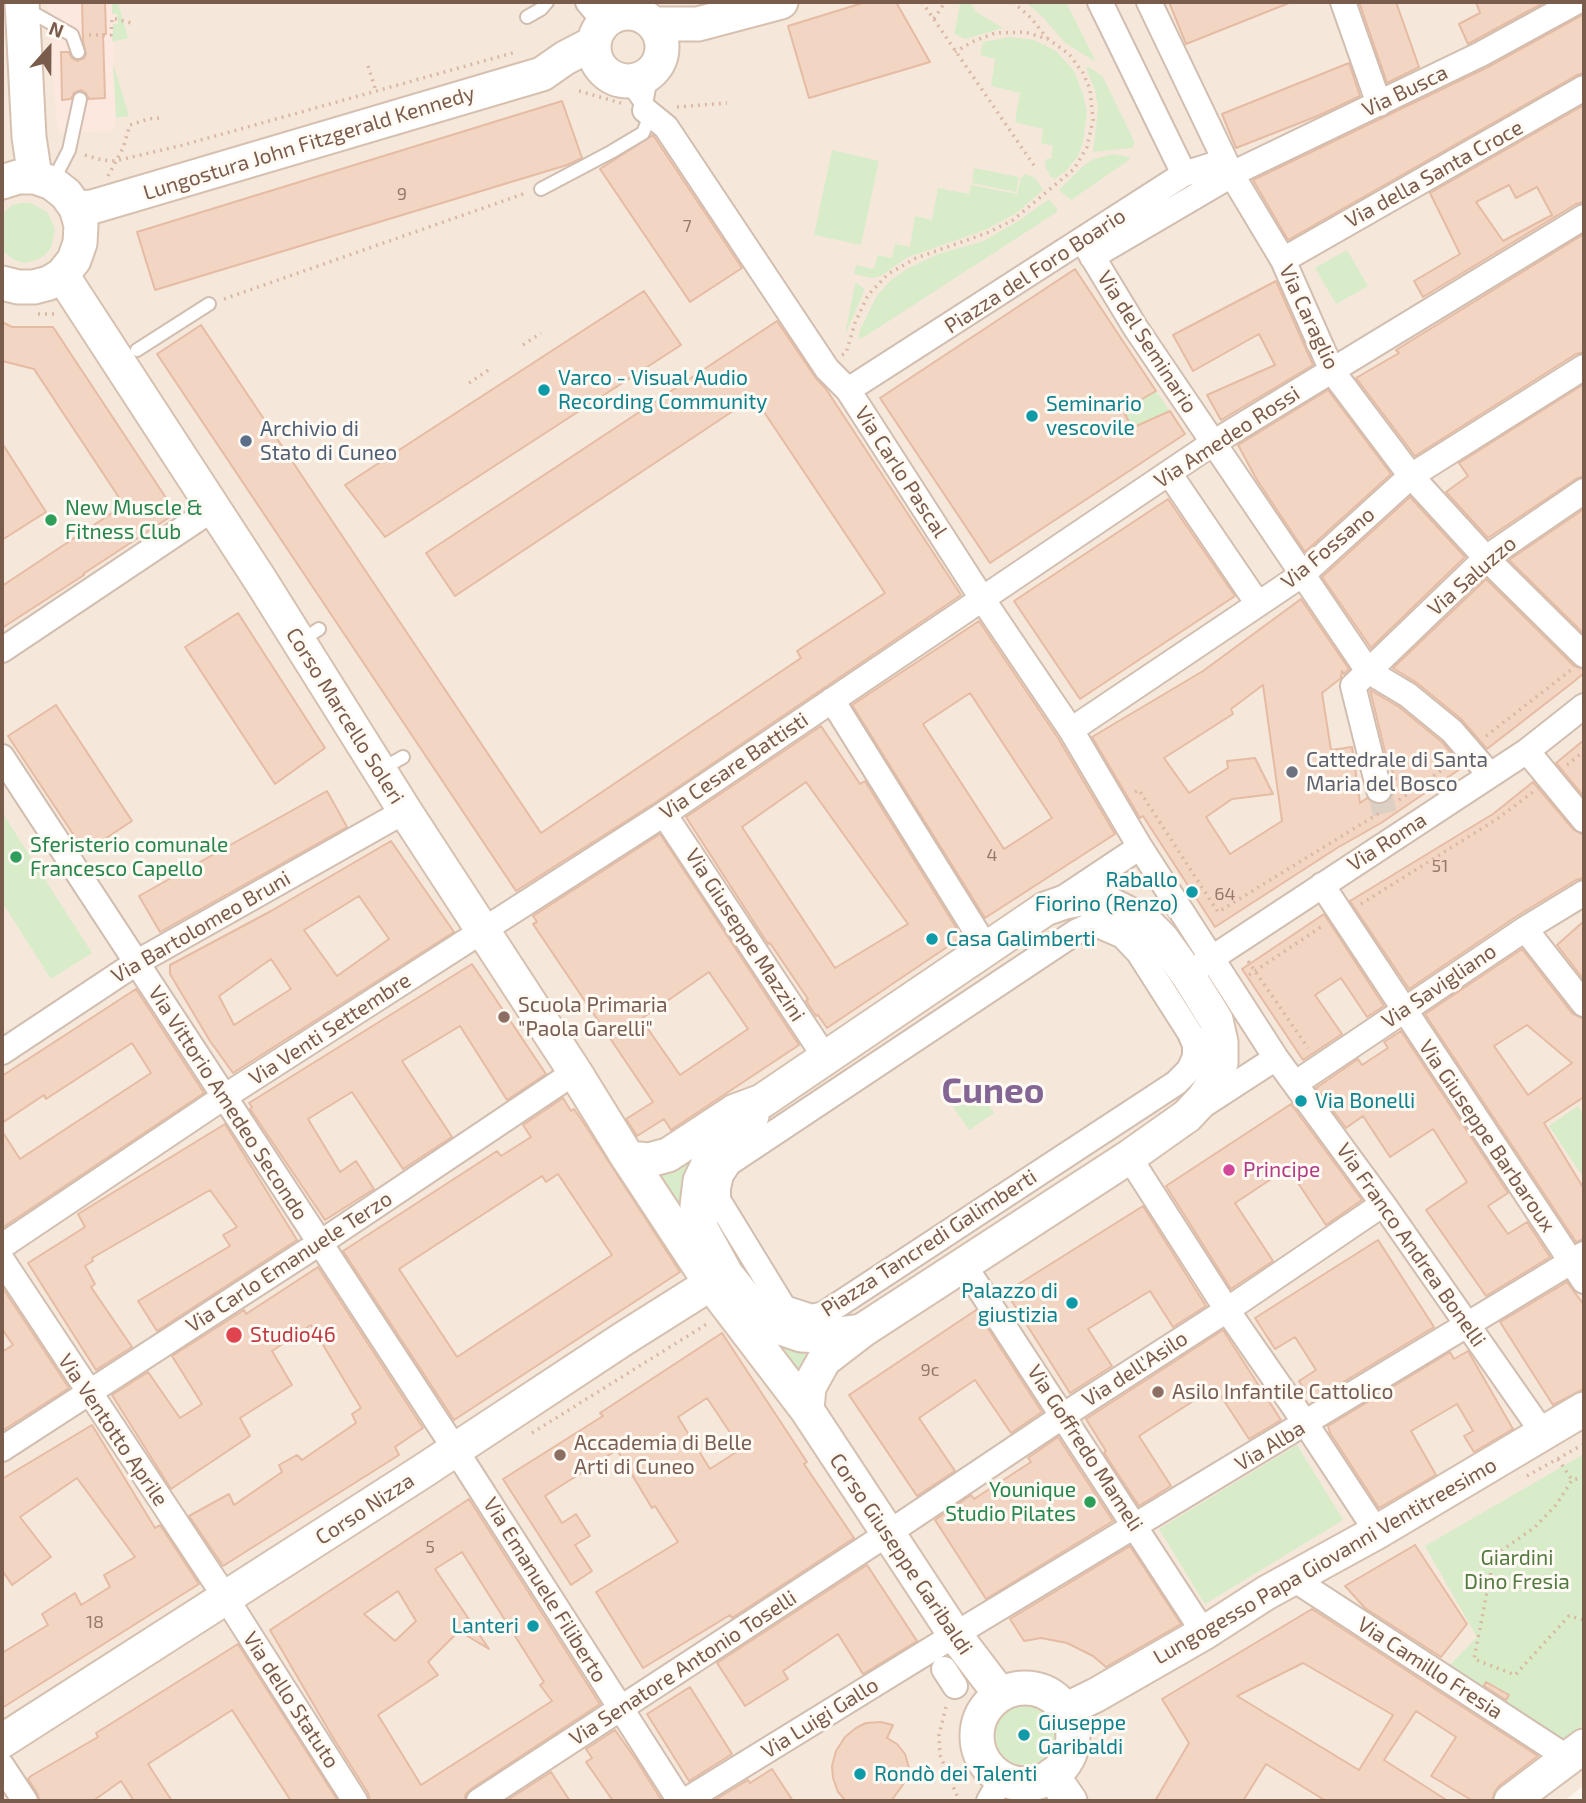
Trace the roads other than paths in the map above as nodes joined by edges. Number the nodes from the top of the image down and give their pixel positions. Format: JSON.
{"nodes":[{"id":1,"x":2,"y":2,"type":"edge"},
{"id":2,"x":23,"y":2,"type":"edge"},
{"id":3,"x":547,"y":2,"type":"edge"},
{"id":4,"x":782,"y":2,"type":"edge"},
{"id":5,"x":1100,"y":2,"type":"edge"},
{"id":6,"x":1149,"y":2,"type":"edge"},
{"id":7,"x":1343,"y":2,"type":"edge"},
{"id":8,"x":1576,"y":2,"type":"edge"},
{"id":9,"x":2,"y":7,"type":"edge"},
{"id":10,"x":527,"y":18,"type":"dead end"},
{"id":11,"x":2,"y":19,"type":"edge"},
{"id":12,"x":621,"y":42,"type":"edge"},
{"id":13,"x":24,"y":48,"type":"junction"},
{"id":14,"x":78,"y":52,"type":"dead end"},
{"id":15,"x":1584,"y":88,"type":"edge"},
{"id":16,"x":80,"y":99,"type":"dead end"},
{"id":17,"x":1379,"y":104,"type":"junction"},
{"id":18,"x":645,"y":110,"type":"junction"},
{"id":19,"x":1229,"y":168,"type":"junction"},
{"id":20,"x":1184,"y":174,"type":"junction"},
{"id":21,"x":2,"y":176,"type":"edge"},
{"id":22,"x":43,"y":180,"type":"junction"},
{"id":23,"x":2,"y":182,"type":"edge"},
{"id":24,"x":541,"y":189,"type":"dead end"},
{"id":25,"x":76,"y":208,"type":"junction"},
{"id":26,"x":1584,"y":217,"type":"edge"},
{"id":27,"x":1087,"y":249,"type":"junction"},
{"id":28,"x":1283,"y":260,"type":"junction"},
{"id":29,"x":62,"y":275,"type":"junction"},
{"id":30,"x":2,"y":283,"type":"edge"},
{"id":31,"x":209,"y":304,"type":"road end"},
{"id":32,"x":135,"y":360,"type":"junction"},
{"id":33,"x":1584,"y":367,"type":"edge"},
{"id":34,"x":1332,"y":371,"type":"junction"},
{"id":35,"x":848,"y":390,"type":"junction"},
{"id":36,"x":1213,"y":443,"type":"junction"},
{"id":37,"x":1169,"y":473,"type":"junction"},
{"id":38,"x":1411,"y":477,"type":"junction"},
{"id":39,"x":1584,"y":491,"type":"edge"},
{"id":40,"x":214,"y":508,"type":"junction"},
{"id":41,"x":1486,"y":558,"type":"junction"},
{"id":42,"x":1303,"y":574,"type":"junction"},
{"id":43,"x":983,"y":600,"type":"junction"},
{"id":44,"x":1258,"y":604,"type":"junction"},
{"id":45,"x":2,"y":650,"type":"edge"},
{"id":46,"x":1579,"y":662,"type":"edge"},
{"id":47,"x":1368,"y":671,"type":"junction"},
{"id":48,"x":832,"y":700,"type":"junction"},
{"id":49,"x":1584,"y":706,"type":"edge"},
{"id":50,"x":1071,"y":730,"type":"junction"},
{"id":51,"x":1527,"y":751,"type":"junction"},
{"id":52,"x":2,"y":757,"type":"edge"},
{"id":53,"x":1490,"y":775,"type":"junction"},
{"id":54,"x":405,"y":811,"type":"junction"},
{"id":55,"x":1386,"y":813,"type":"junction"},
{"id":56,"x":664,"y":814,"type":"junction"},
{"id":57,"x":1584,"y":820,"type":"edge"},
{"id":58,"x":1140,"y":848,"type":"junction"},
{"id":59,"x":1322,"y":885,"type":"junction"},
{"id":60,"x":1584,"y":893,"type":"edge"},
{"id":61,"x":1045,"y":909,"type":"junction"},
{"id":62,"x":1525,"y":929,"type":"junction"},
{"id":63,"x":484,"y":930,"type":"junction"},
{"id":64,"x":986,"y":949,"type":"junction"},
{"id":65,"x":1139,"y":953,"type":"joint"},
{"id":66,"x":136,"y":963,"type":"junction"},
{"id":67,"x":1199,"y":967,"type":"junction"},
{"id":68,"x":1584,"y":1004,"type":"edge"},
{"id":69,"x":1403,"y":1010,"type":"junction"},
{"id":70,"x":2,"y":1052,"type":"edge"},
{"id":71,"x":825,"y":1057,"type":"junction"},
{"id":72,"x":1276,"y":1058,"type":"junction"},
{"id":73,"x":575,"y":1072,"type":"junction"},
{"id":74,"x":1296,"y":1083,"type":"junction"},
{"id":75,"x":224,"y":1097,"type":"junction"},
{"id":76,"x":762,"y":1101,"type":"junction"},
{"id":77,"x":1187,"y":1116,"type":"junction"},
{"id":78,"x":1129,"y":1157,"type":"junction"},
{"id":79,"x":628,"y":1158,"type":"junction"},
{"id":80,"x":1383,"y":1204,"type":"junction"},
{"id":81,"x":320,"y":1242,"type":"junction"},
{"id":82,"x":2,"y":1246,"type":"edge"},
{"id":83,"x":2,"y":1260,"type":"edge"},
{"id":84,"x":964,"y":1265,"type":"junction"},
{"id":85,"x":1580,"y":1266,"type":"edge"},
{"id":86,"x":718,"y":1279,"type":"junction"},
{"id":87,"x":1227,"y":1310,"type":"junction"},
{"id":88,"x":1468,"y":1325,"type":"junction"},
{"id":89,"x":863,"y":1330,"type":"junction"},
{"id":90,"x":88,"y":1393,"type":"junction"},
{"id":91,"x":1584,"y":1409,"type":"edge"},
{"id":92,"x":807,"y":1410,"type":"junction"},
{"id":93,"x":1063,"y":1416,"type":"junction"},
{"id":94,"x":1306,"y":1424,"type":"junction"},
{"id":95,"x":1550,"y":1446,"type":"junction"},
{"id":96,"x":2,"y":1449,"type":"edge"},
{"id":97,"x":456,"y":1450,"type":"junction"},
{"id":98,"x":1136,"y":1526,"type":"junction"},
{"id":99,"x":1377,"y":1532,"type":"junction"},
{"id":100,"x":887,"y":1534,"type":"junction"},
{"id":101,"x":1292,"y":1578,"type":"junction"},
{"id":102,"x":226,"y":1598,"type":"junction"},
{"id":103,"x":1204,"y":1633,"type":"junction"},
{"id":104,"x":955,"y":1635,"type":"junction"},
{"id":105,"x":1000,"y":1695,"type":"junction"},
{"id":106,"x":620,"y":1710,"type":"junction"},
{"id":107,"x":1065,"y":1710,"type":"junction"},
{"id":108,"x":2,"y":1741,"type":"edge"},
{"id":109,"x":1576,"y":1752,"type":"edge"},
{"id":110,"x":2,"y":1766,"type":"edge"},
{"id":111,"x":1061,"y":1788,"type":"edge"},
{"id":112,"x":995,"y":1790,"type":"edge"},
{"id":113,"x":25,"y":1801,"type":"edge"},
{"id":114,"x":355,"y":1801,"type":"edge"},
{"id":115,"x":479,"y":1801,"type":"edge"},
{"id":116,"x":683,"y":1801,"type":"edge"},
{"id":117,"x":1511,"y":1801,"type":"edge"}],
"edges":[{"from":1,"to":9,"type":"street"},
{"from":2,"to":13,"type":"street"},
{"from":2,"to":14,"type":"lane"},
{"from":3,"to":10,"type":"lane"},
{"from":4,"to":12,"type":"street","name":"Lungostura John Fitzgerald Kennedy"},
{"from":5,"to":20,"type":"street"},
{"from":6,"to":19,"type":"street","name":"Via Caraglio"},
{"from":7,"to":17,"type":"street"},
{"from":8,"to":17,"type":"street","name":"Via Busca"},
{"from":11,"to":13,"type":"street"},
{"from":11,"to":21,"type":"street"},
{"from":12,"to":18,"type":"lane"},
{"from":12,"to":18,"type":"lane"},
{"from":12,"to":25,"type":"street","name":"Lungostura John Fitzgerald Kennedy"},
{"from":13,"to":22,"type":"street"},
{"from":15,"to":28,"type":"street","name":"Via della Santa Croce"},
{"from":16,"to":22,"type":"lane"},
{"from":17,"to":19,"type":"street","name":"Via Busca"},
{"from":18,"to":24,"type":"lane"},
{"from":18,"to":35,"type":"street","name":"Via Carlo Pascal"},
{"from":19,"to":20,"type":"street","name":"Piazza del Foro Boario"},
{"from":19,"to":27,"type":"street","name":"Piazza del Foro Boario"},
{"from":19,"to":28,"type":"street","name":"Via Caraglio"},
{"from":20,"to":27,"type":"street","name":"Piazza del Foro Boario"},
{"from":22,"to":23,"type":"street"},
{"from":22,"to":25,"type":"street"},
{"from":25,"to":29,"type":"street"},
{"from":26,"to":34,"type":"street","name":"Via Amedeo Rossi"},
{"from":27,"to":35,"type":"street","name":"Piazza del Foro Boario"},
{"from":27,"to":36,"type":"street","name":"Via del Seminario"},
{"from":28,"to":34,"type":"street","name":"Via Caraglio"},
{"from":29,"to":30,"type":"street"},
{"from":29,"to":32,"type":"street","name":"Corso Marcello Soleri"},
{"from":31,"to":32,"type":"lane"},
{"from":32,"to":40,"type":"street","name":"Corso Marcello Soleri"},
{"from":33,"to":38,"type":"street","name":"Via Fossano"},
{"from":34,"to":36,"type":"street","name":"Via Amedeo Rossi"},
{"from":34,"to":38,"type":"street","name":"Via Caraglio"},
{"from":35,"to":43,"type":"street","name":"Via Carlo Pascal"},
{"from":36,"to":37,"type":"street","name":"Via Amedeo Rossi"},
{"from":36,"to":42,"type":"street","name":"Via del Seminario"},
{"from":37,"to":43,"type":"street","name":"Via Amedeo Rossi"},
{"from":37,"to":44,"type":"street"},
{"from":38,"to":41,"type":"street","name":"Via Caraglio"},
{"from":38,"to":42,"type":"street","name":"Via Fossano"},
{"from":39,"to":41,"type":"street","name":"Via Saluzzo"},
{"from":40,"to":45,"type":"street"},
{"from":40,"to":54,"type":"street","name":"Corso Marcello Soleri"},
{"from":41,"to":46,"type":"street","name":"Via Caraglio"},
{"from":41,"to":47,"type":"street","name":"Via Saluzzo"},
{"from":42,"to":44,"type":"street","name":"Via Fossano"},
{"from":42,"to":47,"type":"street"},
{"from":43,"to":48,"type":"street","name":"Via Cesare Battisti"},
{"from":43,"to":50,"type":"street","name":"Via Carlo Pascal"},
{"from":44,"to":50,"type":"street","name":"Via Fossano"},
{"from":47,"to":53,"type":"street"},
{"from":47,"to":55,"type":"street"},
{"from":48,"to":56,"type":"street","name":"Via Cesare Battisti"},
{"from":48,"to":64,"type":"street"},
{"from":49,"to":51,"type":"street","name":"Via Roma"},
{"from":50,"to":58,"type":"street","name":"Via Carlo Pascal"},
{"from":51,"to":53,"type":"street","name":"Via Roma"},
{"from":51,"to":57,"type":"street"},
{"from":52,"to":66,"type":"street","name":"Via Vittorio Amedeo Secondo"},
{"from":53,"to":55,"type":"street","name":"Via Roma"},
{"from":54,"to":63,"type":"street","name":"Corso Marcello Soleri"},
{"from":54,"to":66,"type":"street","name":"Via Bartolomeo Bruni"},
{"from":55,"to":59,"type":"street","name":"Via Roma"},
{"from":56,"to":63,"type":"street","name":"Via Cesare Battisti"},
{"from":56,"to":71,"type":"street","name":"Via Giuseppe Mazzini"},
{"from":58,"to":61,"type":"street","name":"Piazza Tancredi Galimberti"},
{"from":58,"to":67,"type":"street","name":"Piazza Tancredi Galimberti"},
{"from":59,"to":67,"type":"street","name":"Via Roma"},
{"from":59,"to":69,"type":"street","name":"Via Giuseppe Barbaroux"},
{"from":60,"to":62,"type":"street","name":"Via Savigliano"},
{"from":61,"to":64,"type":"street","name":"Piazza Tancredi Galimberti"},
{"from":61,"to":67,"type":"street","name":"Piazza Tancredi Galimberti"},
{"from":62,"to":68,"type":"street"},
{"from":62,"to":69,"type":"street","name":"Via Savigliano"},
{"from":63,"to":73,"type":"street","name":"Corso Marcello Soleri"},
{"from":63,"to":75,"type":"street","name":"Via Venti Settembre"},
{"from":64,"to":71,"type":"street","name":"Piazza Tancredi Galimberti"},
{"from":65,"to":65,"type":"street","name":"Piazza Tancredi Galimberti"},
{"from":66,"to":70,"type":"street","name":"Via Bartolomeo Bruni"},
{"from":66,"to":75,"type":"street","name":"Via Vittorio Amedeo Secondo"},
{"from":67,"to":72,"type":"street","name":"Piazza Tancredi Galimberti"},
{"from":67,"to":77,"type":"street","name":"Piazza Tancredi Galimberti"},
{"from":69,"to":74,"type":"street","name":"Via Savigliano"},
{"from":69,"to":85,"type":"street","name":"Via Giuseppe Barbaroux"},
{"from":71,"to":76,"type":"street","name":"Piazza Tancredi Galimberti"},
{"from":72,"to":74,"type":"street","name":"Via Franco Andrea Bonelli"},
{"from":72,"to":77,"type":"street","name":"Piazza Tancredi Galimberti"},
{"from":73,"to":79,"type":"street","name":"Corso Marcello Soleri"},
{"from":73,"to":81,"type":"street","name":"Via Carlo Emanuele Terzo"},
{"from":74,"to":80,"type":"street","name":"Via Franco Andrea Bonelli"},
{"from":75,"to":81,"type":"street","name":"Via Vittorio Amedeo Secondo"},
{"from":75,"to":82,"type":"street","name":"Via Venti Settembre"},
{"from":76,"to":79,"type":"street","name":"Piazza Tancredi Galimberti"},
{"from":76,"to":86,"type":"street","name":"Piazza Tancredi Galimberti"},
{"from":77,"to":78,"type":"street","name":"Piazza Tancredi Galimberti"},
{"from":78,"to":84,"type":"street","name":"Piazza Tancredi Galimberti"},
{"from":78,"to":87,"type":"street"},
{"from":79,"to":86,"type":"street","name":"Piazza Tancredi Galimberti"},
{"from":80,"to":87,"type":"street","name":"Via dell'Asilo"},
{"from":80,"to":88,"type":"street","name":"Via Franco Andrea Bonelli"},
{"from":81,"to":90,"type":"street","name":"Via Carlo Emanuele Terzo"},
{"from":81,"to":97,"type":"street","name":"Via Vittorio Amedeo Secondo"},
{"from":83,"to":90,"type":"street","name":"Via Ventotto Aprile"},
{"from":84,"to":89,"type":"street","name":"Piazza Tancredi Galimberti"},
{"from":84,"to":93,"type":"street","name":"Via Goffredo Mameli"},
{"from":85,"to":88,"type":"street","name":"Via Alba"},
{"from":86,"to":89,"type":"street","name":"Piazza Tancredi Galimberti"},
{"from":86,"to":92,"type":"street","name":"Piazza Tancredi Galimberti"},
{"from":86,"to":97,"type":"street","name":"Corso Nizza"},
{"from":87,"to":93,"type":"street","name":"Via dell'Asilo"},
{"from":87,"to":94,"type":"street"},
{"from":88,"to":94,"type":"street","name":"Via Alba"},
{"from":88,"to":95,"type":"street","name":"Via Franco Andrea Bonelli"},
{"from":89,"to":92,"type":"street","name":"Piazza Tancredi Galimberti"},
{"from":90,"to":96,"type":"street","name":"Via Carlo Emanuele Terzo"},
{"from":90,"to":102,"type":"street","name":"Via Ventotto Aprile"},
{"from":91,"to":95,"type":"street","name":"Lungogesso Papa Giovanni Ventitreesimo"},
{"from":92,"to":100,"type":"street","name":"Corso Giuseppe Garibaldi"},
{"from":93,"to":98,"type":"street","name":"Via Goffredo Mameli"},
{"from":93,"to":100,"type":"street","name":"Via dell'Asilo"},
{"from":94,"to":98,"type":"street","name":"Via Alba"},
{"from":94,"to":99,"type":"street"},
{"from":95,"to":99,"type":"street","name":"Lungogesso Papa Giovanni Ventitreesimo"},
{"from":97,"to":102,"type":"street","name":"Corso Nizza"},
{"from":97,"to":106,"type":"street","name":"Via Emanuele Filiberto"},
{"from":98,"to":103,"type":"street","name":"Via Goffredo Mameli"},
{"from":98,"to":104,"type":"street","name":"Via Alba"},
{"from":99,"to":101,"type":"street","name":"Lungogesso Papa Giovanni Ventitreesimo"},
{"from":100,"to":104,"type":"street","name":"Corso Giuseppe Garibaldi"},
{"from":100,"to":106,"type":"street","name":"Via Senatore Antonio Toselli"},
{"from":101,"to":103,"type":"street","name":"Lungogesso Papa Giovanni Ventitreesimo"},
{"from":101,"to":109,"type":"street","name":"Via Camillo Fresia"},
{"from":102,"to":108,"type":"street","name":"Corso Nizza"},
{"from":102,"to":114,"type":"street","name":"Via dello Statuto"},
{"from":103,"to":107,"type":"street","name":"Lungogesso Papa Giovanni Ventitreesimo"},
{"from":104,"to":105,"type":"street","name":"Corso Giuseppe Garibaldi"},
{"from":104,"to":116,"type":"street","name":"Via Luigi Gallo"},
{"from":105,"to":107,"type":"street"},
{"from":105,"to":112,"type":"street"},
{"from":106,"to":115,"type":"street","name":"Via Senatore Antonio Toselli"},
{"from":106,"to":116,"type":"street","name":"Via Emanuele Filiberto"},
{"from":107,"to":111,"type":"street"},
{"from":109,"to":117,"type":"street"},
{"from":110,"to":113,"type":"street"},
{"from":111,"to":112,"type":"street"}]}
